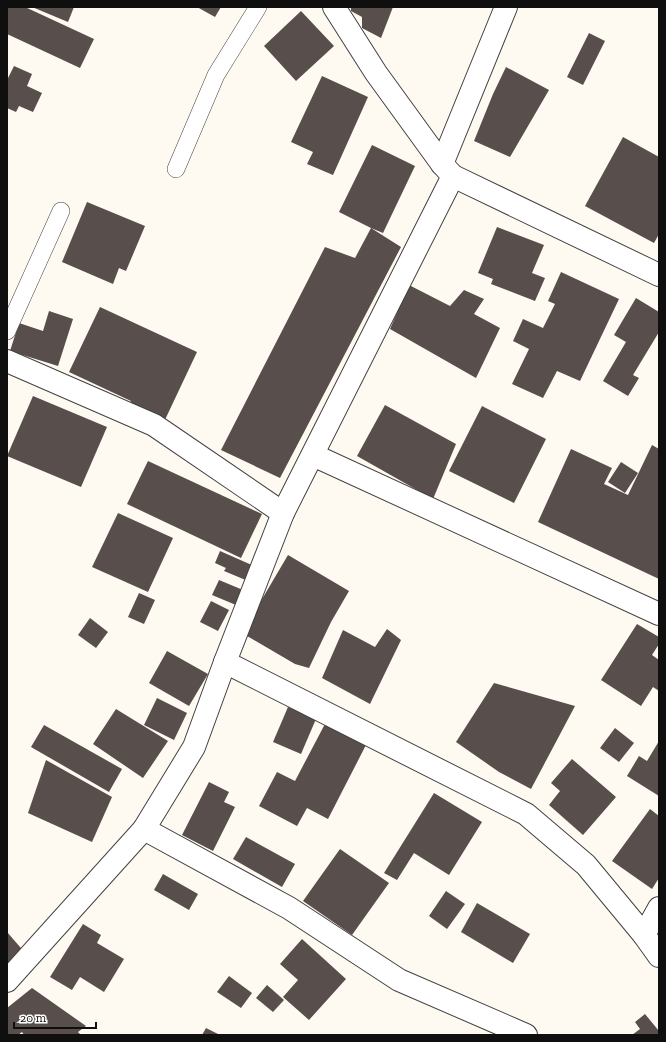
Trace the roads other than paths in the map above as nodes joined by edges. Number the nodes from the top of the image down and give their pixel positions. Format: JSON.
{"nodes":[{"id":1,"x":258,"y":7,"type":"edge"},
{"id":2,"x":334,"y":7,"type":"edge"},
{"id":3,"x":506,"y":7,"type":"edge"},
{"id":4,"x":176,"y":169,"type":"dead end"},
{"id":5,"x":448,"y":170,"type":"junction"},
{"id":6,"x":61,"y":211,"type":"dead end"},
{"id":7,"x":659,"y":275,"type":"edge"},
{"id":8,"x":7,"y":330,"type":"edge"},
{"id":9,"x":7,"y":360,"type":"edge"},
{"id":10,"x":313,"y":455,"type":"junction"},
{"id":11,"x":283,"y":513,"type":"junction"},
{"id":12,"x":659,"y":614,"type":"edge"},
{"id":13,"x":225,"y":662,"type":"junction"},
{"id":14,"x":144,"y":830,"type":"junction"},
{"id":15,"x":659,"y":908,"type":"edge"},
{"id":16,"x":644,"y":935,"type":"junction"},
{"id":17,"x":659,"y":956,"type":"edge"},
{"id":18,"x":7,"y":981,"type":"edge"},
{"id":19,"x":526,"y":1035,"type":"edge"}],
"edges":[{"from":1,"to":4,"type":"lane"},
{"from":2,"to":5,"type":"street"},
{"from":3,"to":5,"type":"street"},
{"from":5,"to":7,"type":"street"},
{"from":5,"to":10,"type":"street"},
{"from":6,"to":8,"type":"lane"},
{"from":9,"to":11,"type":"street"},
{"from":10,"to":11,"type":"street"},
{"from":10,"to":12,"type":"street"},
{"from":11,"to":13,"type":"street"},
{"from":13,"to":14,"type":"street"},
{"from":13,"to":16,"type":"street"},
{"from":14,"to":18,"type":"street"},
{"from":14,"to":19,"type":"street"},
{"from":15,"to":16,"type":"street"},
{"from":16,"to":17,"type":"street"}]}
